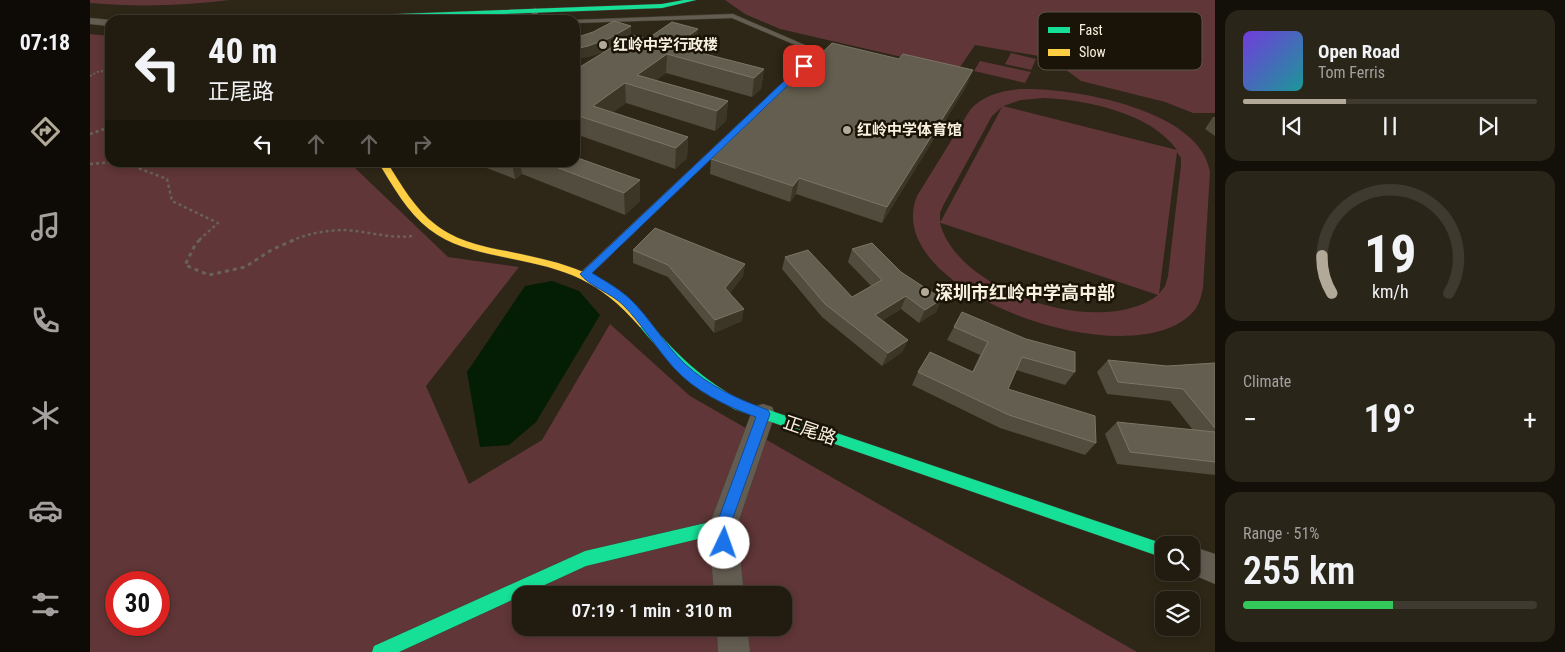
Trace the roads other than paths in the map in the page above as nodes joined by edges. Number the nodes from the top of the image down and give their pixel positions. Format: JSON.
{"nodes":[{"id":1,"x":472,"y":0,"type":"edge"},
{"id":2,"x":693,"y":0,"type":"edge"},
{"id":3,"x":468,"y":12,"type":"junction"},
{"id":4,"x":426,"y":15,"type":"edge"},
{"id":5,"x":534,"y":15,"type":"edge"},
{"id":6,"x":623,"y":19,"type":"junction"},
{"id":7,"x":90,"y":21,"type":"edge"},
{"id":8,"x":580,"y":21,"type":"edge"},
{"id":9,"x":105,"y":22,"type":"edge"},
{"id":10,"x":608,"y":28,"type":"edge"},
{"id":11,"x":385,"y":167,"type":"edge"},
{"id":12,"x":585,"y":274,"type":"junction"},
{"id":13,"x":763,"y":414,"type":"junction"},
{"id":14,"x":723,"y":526,"type":"junction"},
{"id":15,"x":1155,"y":548,"type":"edge"},
{"id":16,"x":1200,"y":563,"type":"edge"},
{"id":17,"x":1215,"y":568,"type":"edge"},
{"id":18,"x":728,"y":586,"type":"edge"},
{"id":19,"x":733,"y":636,"type":"edge"},
{"id":20,"x":401,"y":648,"type":"edge"},
{"id":21,"x":734,"y":652,"type":"edge"}],
"edges":[{"from":1,"to":3,"type":"street"},
{"from":2,"to":5,"type":"street"},
{"from":3,"to":4,"type":"street"},
{"from":3,"to":5,"type":"street"},
{"from":6,"to":8,"type":"lane"},
{"from":6,"to":10,"type":"lane"},
{"from":6,"to":12,"type":"lane"},
{"from":7,"to":9,"type":"street"},
{"from":11,"to":12,"type":"street","name":"正尾路"},
{"from":12,"to":13,"type":"street","name":"正尾路"},
{"from":13,"to":14,"type":"street"},
{"from":13,"to":15,"type":"street","name":"正尾路"},
{"from":14,"to":18,"type":"street"},
{"from":14,"to":20,"type":"street"},
{"from":16,"to":17,"type":"street"},
{"from":19,"to":21,"type":"street"}]}
